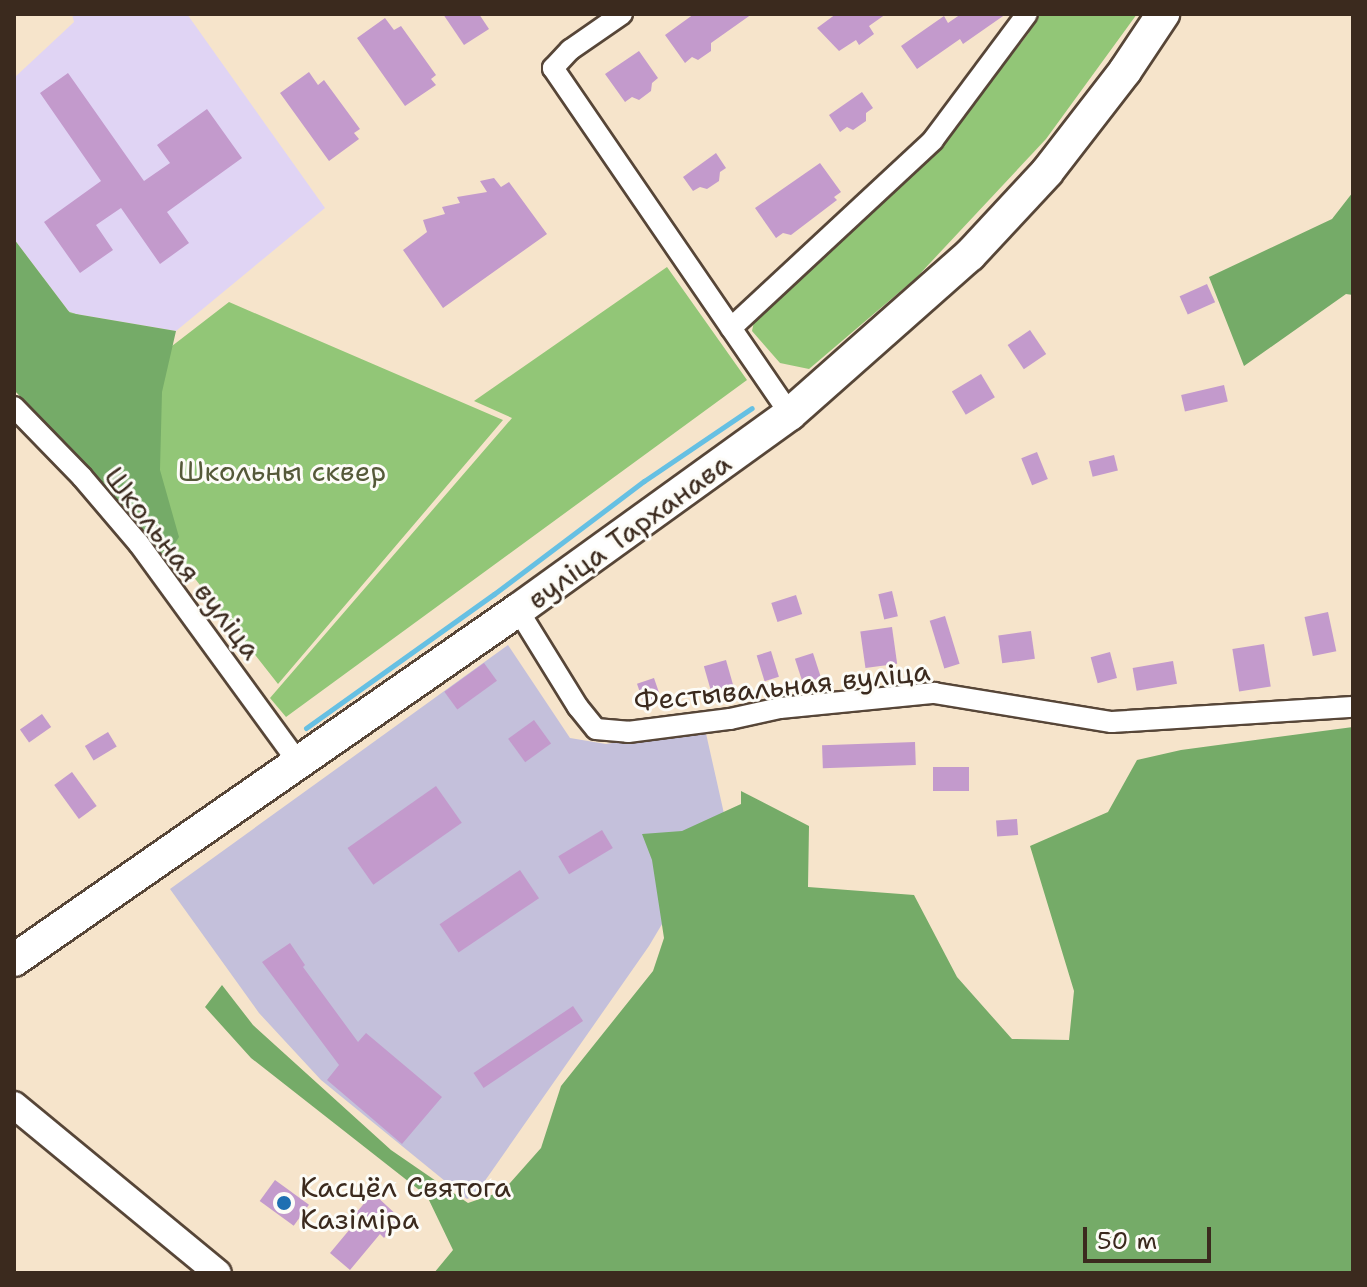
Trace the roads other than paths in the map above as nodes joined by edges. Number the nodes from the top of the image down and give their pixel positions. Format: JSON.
{"nodes":[{"id":1,"x":622,"y":14,"type":"edge"},
{"id":2,"x":1027,"y":14,"type":"edge"},
{"id":3,"x":1163,"y":14,"type":"edge"},
{"id":4,"x":731,"y":328,"type":"junction"},
{"id":5,"x":14,"y":407,"type":"edge"},
{"id":6,"x":790,"y":414,"type":"junction"},
{"id":7,"x":518,"y":610,"type":"junction"},
{"id":8,"x":1353,"y":707,"type":"edge"},
{"id":9,"x":297,"y":761,"type":"junction"},
{"id":10,"x":14,"y":960,"type":"edge"},
{"id":11,"x":14,"y":1105,"type":"edge"},
{"id":12,"x":218,"y":1273,"type":"edge"}],
"edges":[{"from":1,"to":4,"type":"street"},
{"from":2,"to":4,"type":"street"},
{"from":3,"to":6,"type":"main road","name":"вуліца Тарханава"},
{"from":4,"to":6,"type":"street"},
{"from":5,"to":9,"type":"street","name":"Школьная вуліца"},
{"from":6,"to":7,"type":"main road","name":"вуліца Тарханава"},
{"from":7,"to":8,"type":"street","name":"Фестывальная вуліца"},
{"from":7,"to":9,"type":"main road","name":"вуліца Тарханава"},
{"from":9,"to":10,"type":"main road","name":"вуліца Тарханава"},
{"from":11,"to":12,"type":"street"}]}
